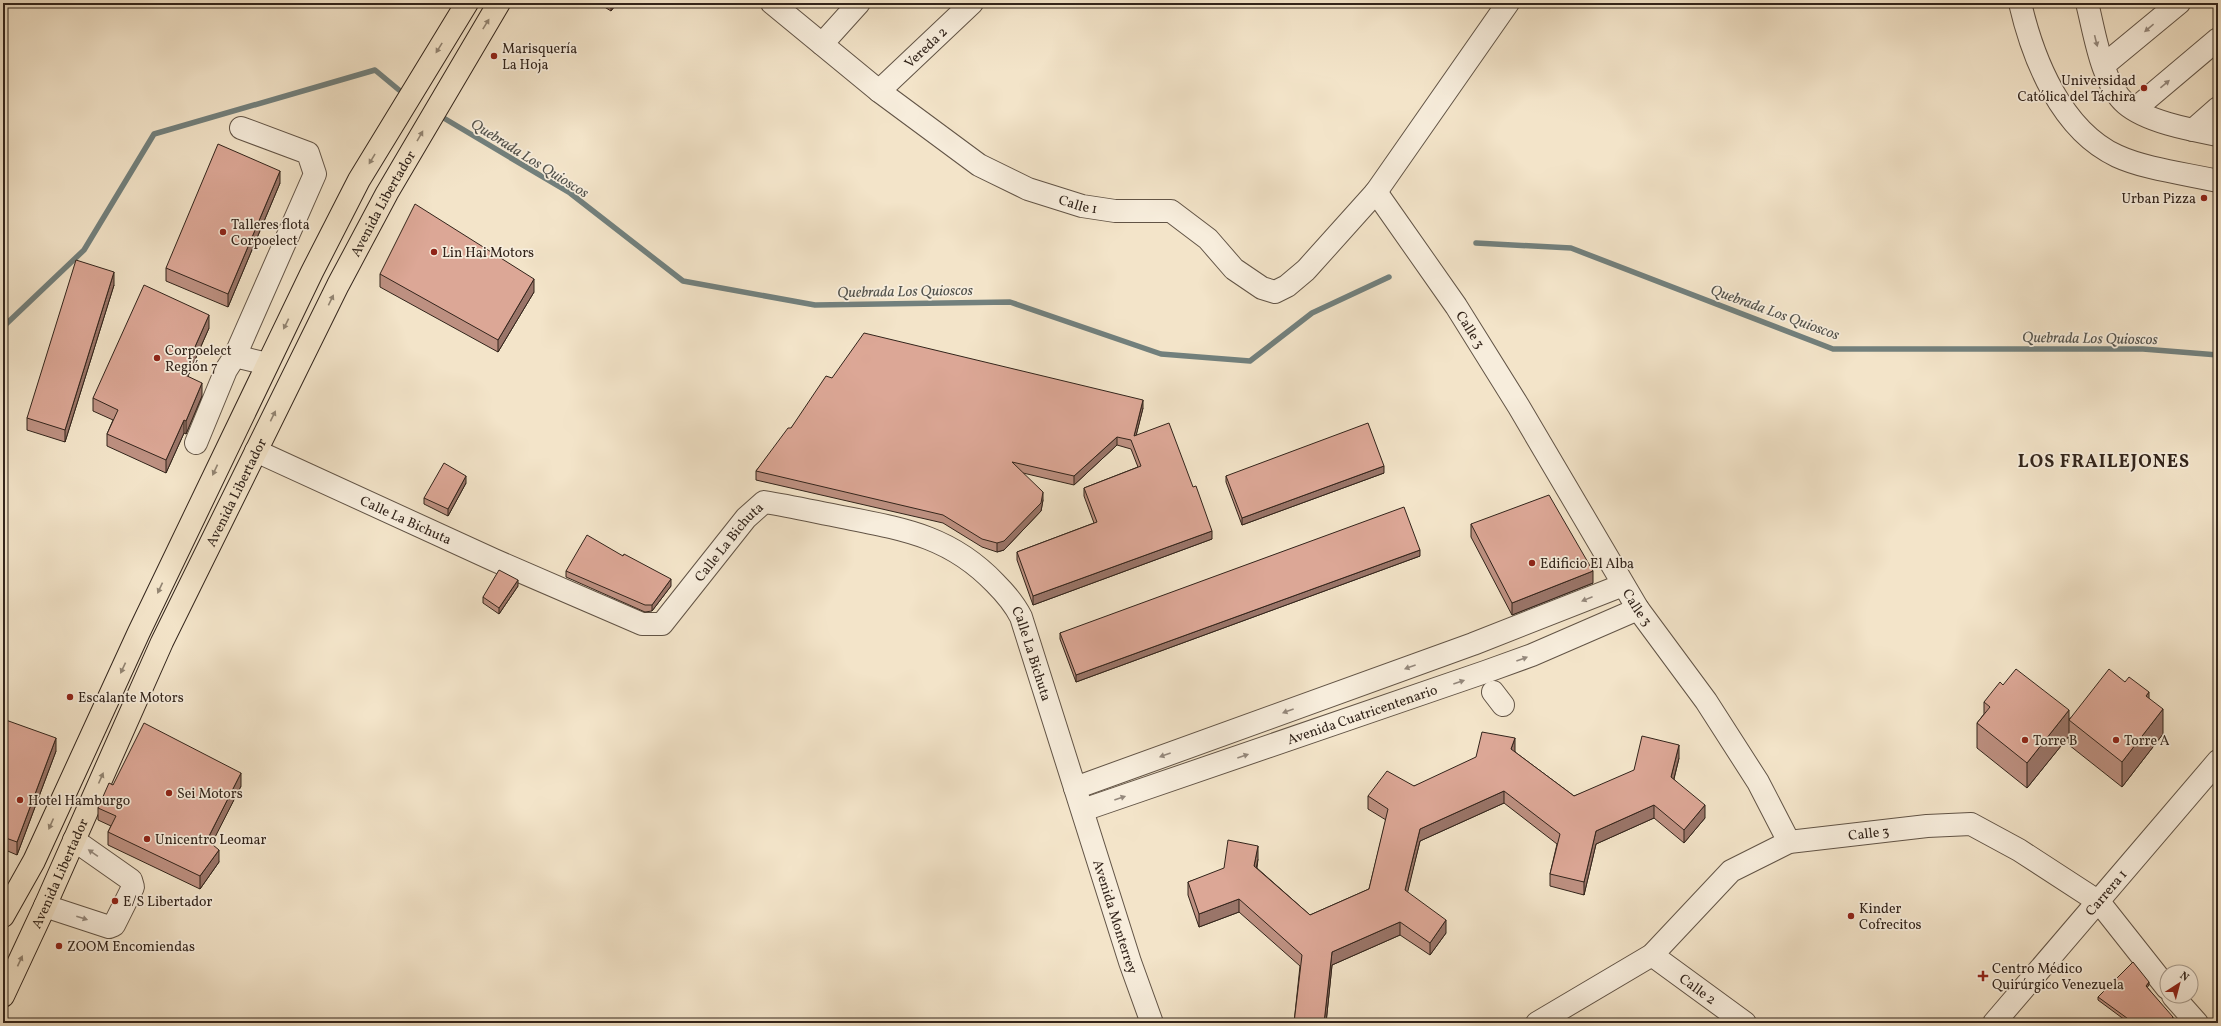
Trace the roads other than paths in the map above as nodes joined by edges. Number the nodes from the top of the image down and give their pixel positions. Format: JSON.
{"nodes":[{"id":1,"x":467,"y":3,"type":"edge"},
{"id":2,"x":499,"y":3,"type":"edge"},
{"id":3,"x":772,"y":3,"type":"edge"},
{"id":4,"x":858,"y":3,"type":"edge"},
{"id":5,"x":972,"y":3,"type":"edge"},
{"id":6,"x":1508,"y":3,"type":"edge"},
{"id":7,"x":2020,"y":3,"type":"edge"},
{"id":8,"x":2179,"y":3,"type":"edge"},
{"id":9,"x":2090,"y":5,"type":"edge"},
{"id":10,"x":2218,"y":39,"type":"edge"},
{"id":11,"x":822,"y":44,"type":"junction"},
{"id":12,"x":2104,"y":65,"type":"junction"},
{"id":13,"x":879,"y":92,"type":"junction"},
{"id":14,"x":2218,"y":108,"type":"edge"},
{"id":15,"x":2135,"y":109,"type":"junction"},
{"id":16,"x":240,"y":128,"type":"dead end"},
{"id":17,"x":2193,"y":130,"type":"junction"},
{"id":18,"x":2218,"y":135,"type":"edge"},
{"id":19,"x":2218,"y":181,"type":"edge"},
{"id":20,"x":1376,"y":192,"type":"junction"},
{"id":21,"x":235,"y":356,"type":"junction"},
{"id":22,"x":266,"y":364,"type":"junction"},
{"id":23,"x":196,"y":443,"type":"dead end"},
{"id":24,"x":256,"y":451,"type":"junction"},
{"id":25,"x":1623,"y":585,"type":"junction"},
{"id":26,"x":1638,"y":609,"type":"junction"},
{"id":27,"x":2218,"y":762,"type":"edge"},
{"id":28,"x":1074,"y":788,"type":"junction"},
{"id":29,"x":1083,"y":810,"type":"junction"},
{"id":30,"x":74,"y":840,"type":"junction"},
{"id":31,"x":1789,"y":842,"type":"junction"},
{"id":32,"x":2099,"y":902,"type":"junction"},
{"id":33,"x":45,"y":906,"type":"junction"},
{"id":34,"x":3,"y":916,"type":"edge"},
{"id":35,"x":1652,"y":955,"type":"junction"},
{"id":36,"x":2159,"y":978,"type":"edge"},
{"id":37,"x":3,"y":996,"type":"edge"},
{"id":38,"x":2180,"y":1004,"type":"edge"},
{"id":39,"x":1152,"y":1023,"type":"edge"},
{"id":40,"x":1538,"y":1023,"type":"edge"},
{"id":41,"x":1744,"y":1023,"type":"edge"},
{"id":42,"x":1994,"y":1023,"type":"edge"},
{"id":43,"x":2197,"y":1023,"type":"edge"}],
"edges":[{"from":1,"to":22,"type":"main road","name":"Avenida Libertador","one_way":true},
{"from":24,"to":2,"type":"main road","name":"Avenida Libertador","one_way":true},
{"from":3,"to":11,"type":"street","name":"Calle 1"},
{"from":4,"to":11,"type":"street"},
{"from":5,"to":13,"type":"street","name":"Vereda 2"},
{"from":6,"to":20,"type":"street"},
{"from":7,"to":19,"type":"street"},
{"from":8,"to":12,"type":"street","one_way":true},
{"from":9,"to":12,"type":"street","one_way":true},
{"from":15,"to":10,"type":"street","one_way":true},
{"from":11,"to":13,"type":"street","name":"Calle 1"},
{"from":12,"to":15,"type":"street"},
{"from":13,"to":20,"type":"street","name":"Calle 1"},
{"from":14,"to":17,"type":"street"},
{"from":15,"to":17,"type":"street"},
{"from":16,"to":21,"type":"street"},
{"from":17,"to":18,"type":"street"},
{"from":20,"to":25,"type":"street","name":"Calle 3"},
{"from":21,"to":22,"type":"street"},
{"from":21,"to":23,"type":"street"},
{"from":22,"to":34,"type":"main road","name":"Avenida Libertador","one_way":true},
{"from":24,"to":28,"type":"street","name":"Calle La Bichuta"},
{"from":30,"to":24,"type":"main road","name":"Avenida Libertador","one_way":true},
{"from":25,"to":26,"type":"street","name":"Calle 3"},
{"from":25,"to":28,"type":"street","name":"Avenida Cuatricentenario","one_way":true},
{"from":29,"to":26,"type":"street","name":"Avenida Cuatricentenario","one_way":true},
{"from":26,"to":31,"type":"street","name":"Calle 3"},
{"from":27,"to":32,"type":"street","name":"Carrera 1"},
{"from":28,"to":29,"type":"street","name":"Calle La Bichuta"},
{"from":29,"to":39,"type":"street","name":"Avenida Monterrey"},
{"from":30,"to":33,"type":"main road","name":"Avenida Libertador"},
{"from":33,"to":30,"type":"street","one_way":true},
{"from":31,"to":32,"type":"street","name":"Calle 3"},
{"from":31,"to":35,"type":"street"},
{"from":32,"to":36,"type":"street","name":"Calle 3"},
{"from":32,"to":42,"type":"street","name":"Carrera 1"},
{"from":37,"to":33,"type":"main road","name":"Avenida Libertador","one_way":true},
{"from":35,"to":40,"type":"street"},
{"from":35,"to":41,"type":"street","name":"Calle 2"},
{"from":38,"to":43,"type":"street"}]}
